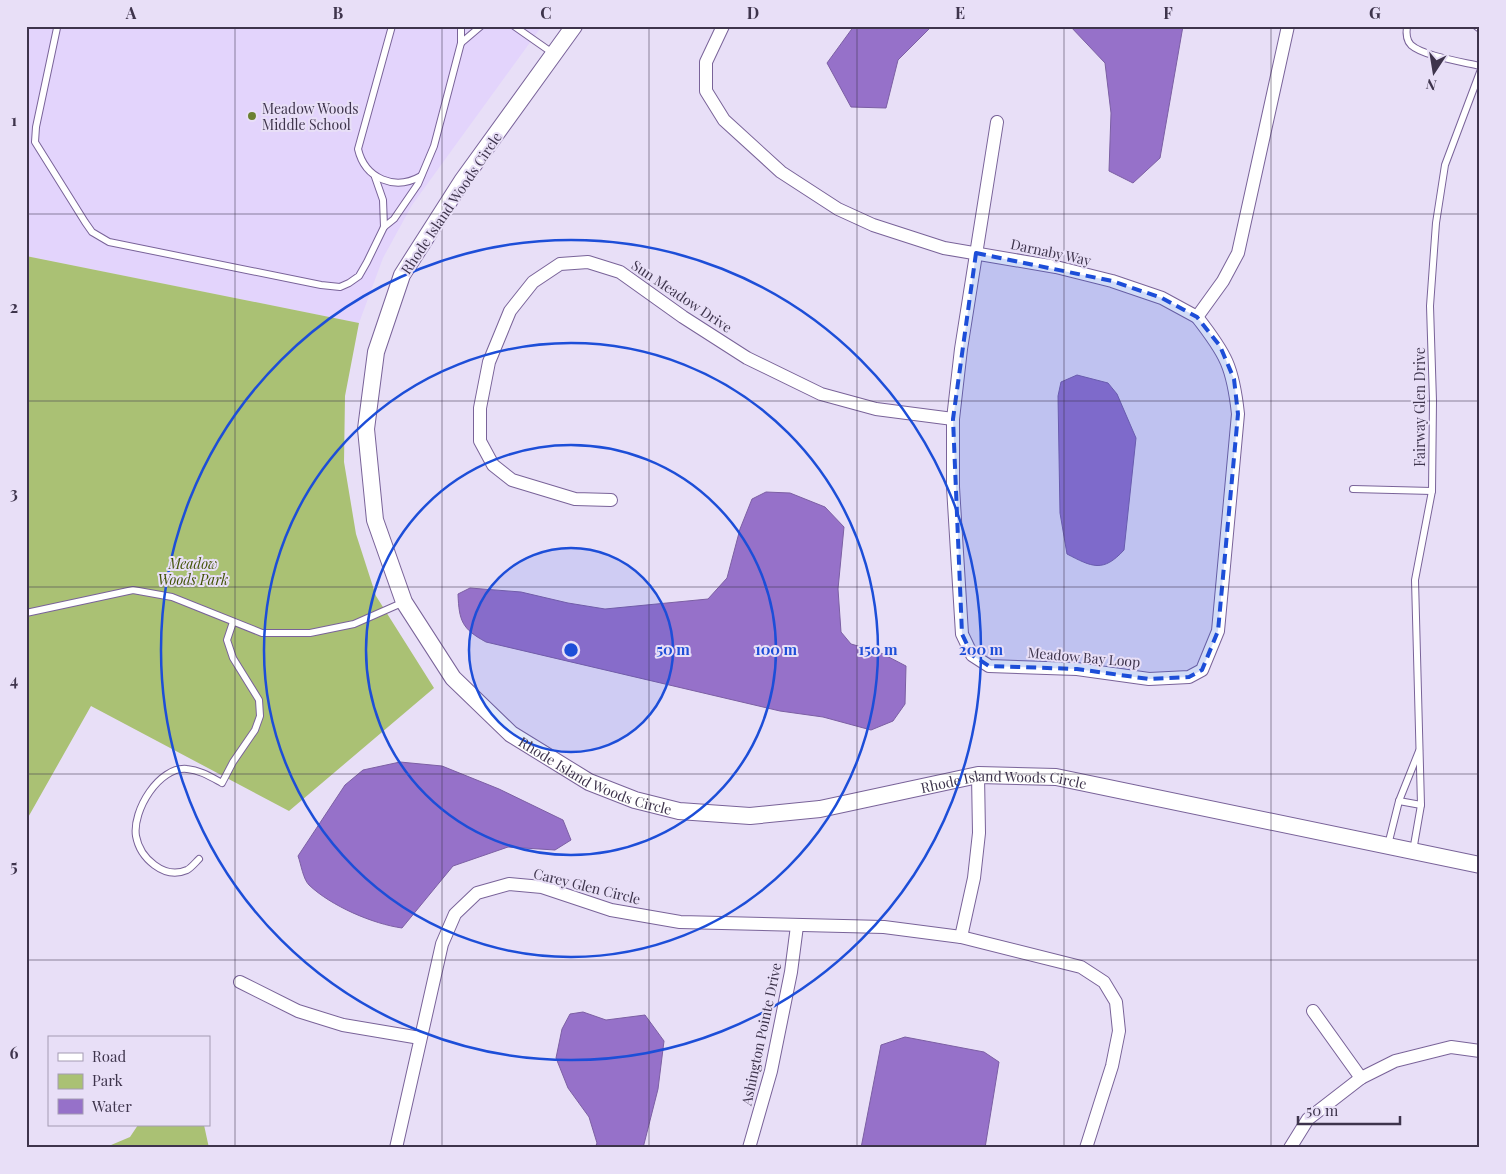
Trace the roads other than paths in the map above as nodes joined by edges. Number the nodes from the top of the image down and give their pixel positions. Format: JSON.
{"nodes":[{"id":1,"x":392,"y":26,"type":"edge"},
{"id":2,"x":461,"y":26,"type":"edge"},
{"id":3,"x":481,"y":26,"type":"edge"},
{"id":4,"x":514,"y":26,"type":"edge"},
{"id":5,"x":574,"y":26,"type":"edge"},
{"id":6,"x":723,"y":26,"type":"edge"},
{"id":7,"x":1288,"y":26,"type":"edge"},
{"id":8,"x":1407,"y":26,"type":"edge"},
{"id":9,"x":1476,"y":26,"type":"edge"},
{"id":10,"x":57,"y":28,"type":"dead end"},
{"id":11,"x":1480,"y":29,"type":"edge"},
{"id":12,"x":461,"y":43,"type":"junction"},
{"id":13,"x":554,"y":54,"type":"junction"},
{"id":14,"x":1480,"y":66,"type":"edge"},
{"id":15,"x":1480,"y":72,"type":"edge"},
{"id":16,"x":997,"y":122,"type":"dead end"},
{"id":17,"x":422,"y":176,"type":"junction"},
{"id":18,"x":375,"y":177,"type":"junction"},
{"id":19,"x":384,"y":228,"type":"junction"},
{"id":20,"x":976,"y":253,"type":"junction"},
{"id":21,"x":1197,"y":317,"type":"junction"},
{"id":22,"x":953,"y":419,"type":"junction"},
{"id":23,"x":1353,"y":489,"type":"dead end"},
{"id":24,"x":1432,"y":490,"type":"junction"},
{"id":25,"x":611,"y":500,"type":"dead end"},
{"id":26,"x":404,"y":602,"type":"junction"},
{"id":27,"x":26,"y":613,"type":"edge"},
{"id":28,"x":233,"y":622,"type":"junction"},
{"id":29,"x":1421,"y":747,"type":"junction"},
{"id":30,"x":978,"y":775,"type":"junction"},
{"id":31,"x":1399,"y":801,"type":"junction"},
{"id":32,"x":1421,"y":805,"type":"junction"},
{"id":33,"x":1388,"y":846,"type":"junction"},
{"id":34,"x":1413,"y":851,"type":"junction"},
{"id":35,"x":198,"y":859,"type":"dead end"},
{"id":36,"x":1480,"y":865,"type":"edge"},
{"id":37,"x":797,"y":926,"type":"junction"},
{"id":38,"x":961,"y":937,"type":"junction"},
{"id":39,"x":240,"y":982,"type":"dead end"},
{"id":40,"x":1313,"y":1011,"type":"dead end"},
{"id":41,"x":420,"y":1038,"type":"junction"},
{"id":42,"x":1480,"y":1051,"type":"edge"},
{"id":43,"x":1361,"y":1078,"type":"junction"},
{"id":44,"x":396,"y":1148,"type":"edge"},
{"id":45,"x":749,"y":1148,"type":"edge"},
{"id":46,"x":1086,"y":1148,"type":"edge"},
{"id":47,"x":1290,"y":1148,"type":"edge"}],
"edges":[{"from":1,"to":18,"type":"lane"},
{"from":2,"to":12,"type":"lane"},
{"from":3,"to":12,"type":"lane"},
{"from":4,"to":13,"type":"lane"},
{"from":5,"to":13,"type":"street","name":"Rhode Island Woods Circle"},
{"from":6,"to":20,"type":"street","name":"Darnaby Way"},
{"from":7,"to":21,"type":"street"},
{"from":8,"to":14,"type":"lane"},
{"from":9,"to":11,"type":"lane"},
{"from":10,"to":19,"type":"lane"},
{"from":12,"to":17,"type":"lane"},
{"from":13,"to":26,"type":"street","name":"Rhode Island Woods Circle"},
{"from":15,"to":24,"type":"lane","name":"Fairway Glen Drive"},
{"from":16,"to":20,"type":"street","name":"Meadow Bay Loop"},
{"from":17,"to":18,"type":"lane"},
{"from":17,"to":19,"type":"lane"},
{"from":18,"to":19,"type":"lane"},
{"from":20,"to":21,"type":"street","name":"Darnaby Way"},
{"from":20,"to":22,"type":"street","name":"Meadow Bay Loop"},
{"from":21,"to":22,"type":"street","name":"Meadow Bay Loop"},
{"from":22,"to":25,"type":"street","name":"Sun Meadow Drive"},
{"from":23,"to":24,"type":"lane"},
{"from":24,"to":29,"type":"lane","name":"Fairway Glen Drive"},
{"from":26,"to":28,"type":"lane"},
{"from":26,"to":30,"type":"street","name":"Rhode Island Woods Circle"},
{"from":27,"to":28,"type":"lane"},
{"from":28,"to":35,"type":"lane"},
{"from":29,"to":31,"type":"lane","name":"Fairway Glen Drive"},
{"from":29,"to":32,"type":"lane","name":"Fairway Glen Drive"},
{"from":30,"to":33,"type":"street","name":"Rhode Island Woods Circle"},
{"from":30,"to":38,"type":"street"},
{"from":31,"to":32,"type":"lane"},
{"from":31,"to":33,"type":"lane","name":"Fairway Glen Drive"},
{"from":32,"to":34,"type":"lane","name":"Fairway Glen Drive"},
{"from":33,"to":34,"type":"street","name":"Rhode Island Woods Circle"},
{"from":34,"to":36,"type":"street","name":"Rhode Island Woods Circle"},
{"from":37,"to":38,"type":"street","name":"Carey Glen Circle"},
{"from":37,"to":41,"type":"street","name":"Carey Glen Circle"},
{"from":37,"to":45,"type":"street","name":"Ashington Pointe Drive"},
{"from":38,"to":46,"type":"street","name":"Carey Glen Circle"},
{"from":39,"to":41,"type":"street"},
{"from":40,"to":43,"type":"street"},
{"from":41,"to":44,"type":"street","name":"Carey Glen Circle"},
{"from":42,"to":43,"type":"street"},
{"from":43,"to":47,"type":"street"}]}
